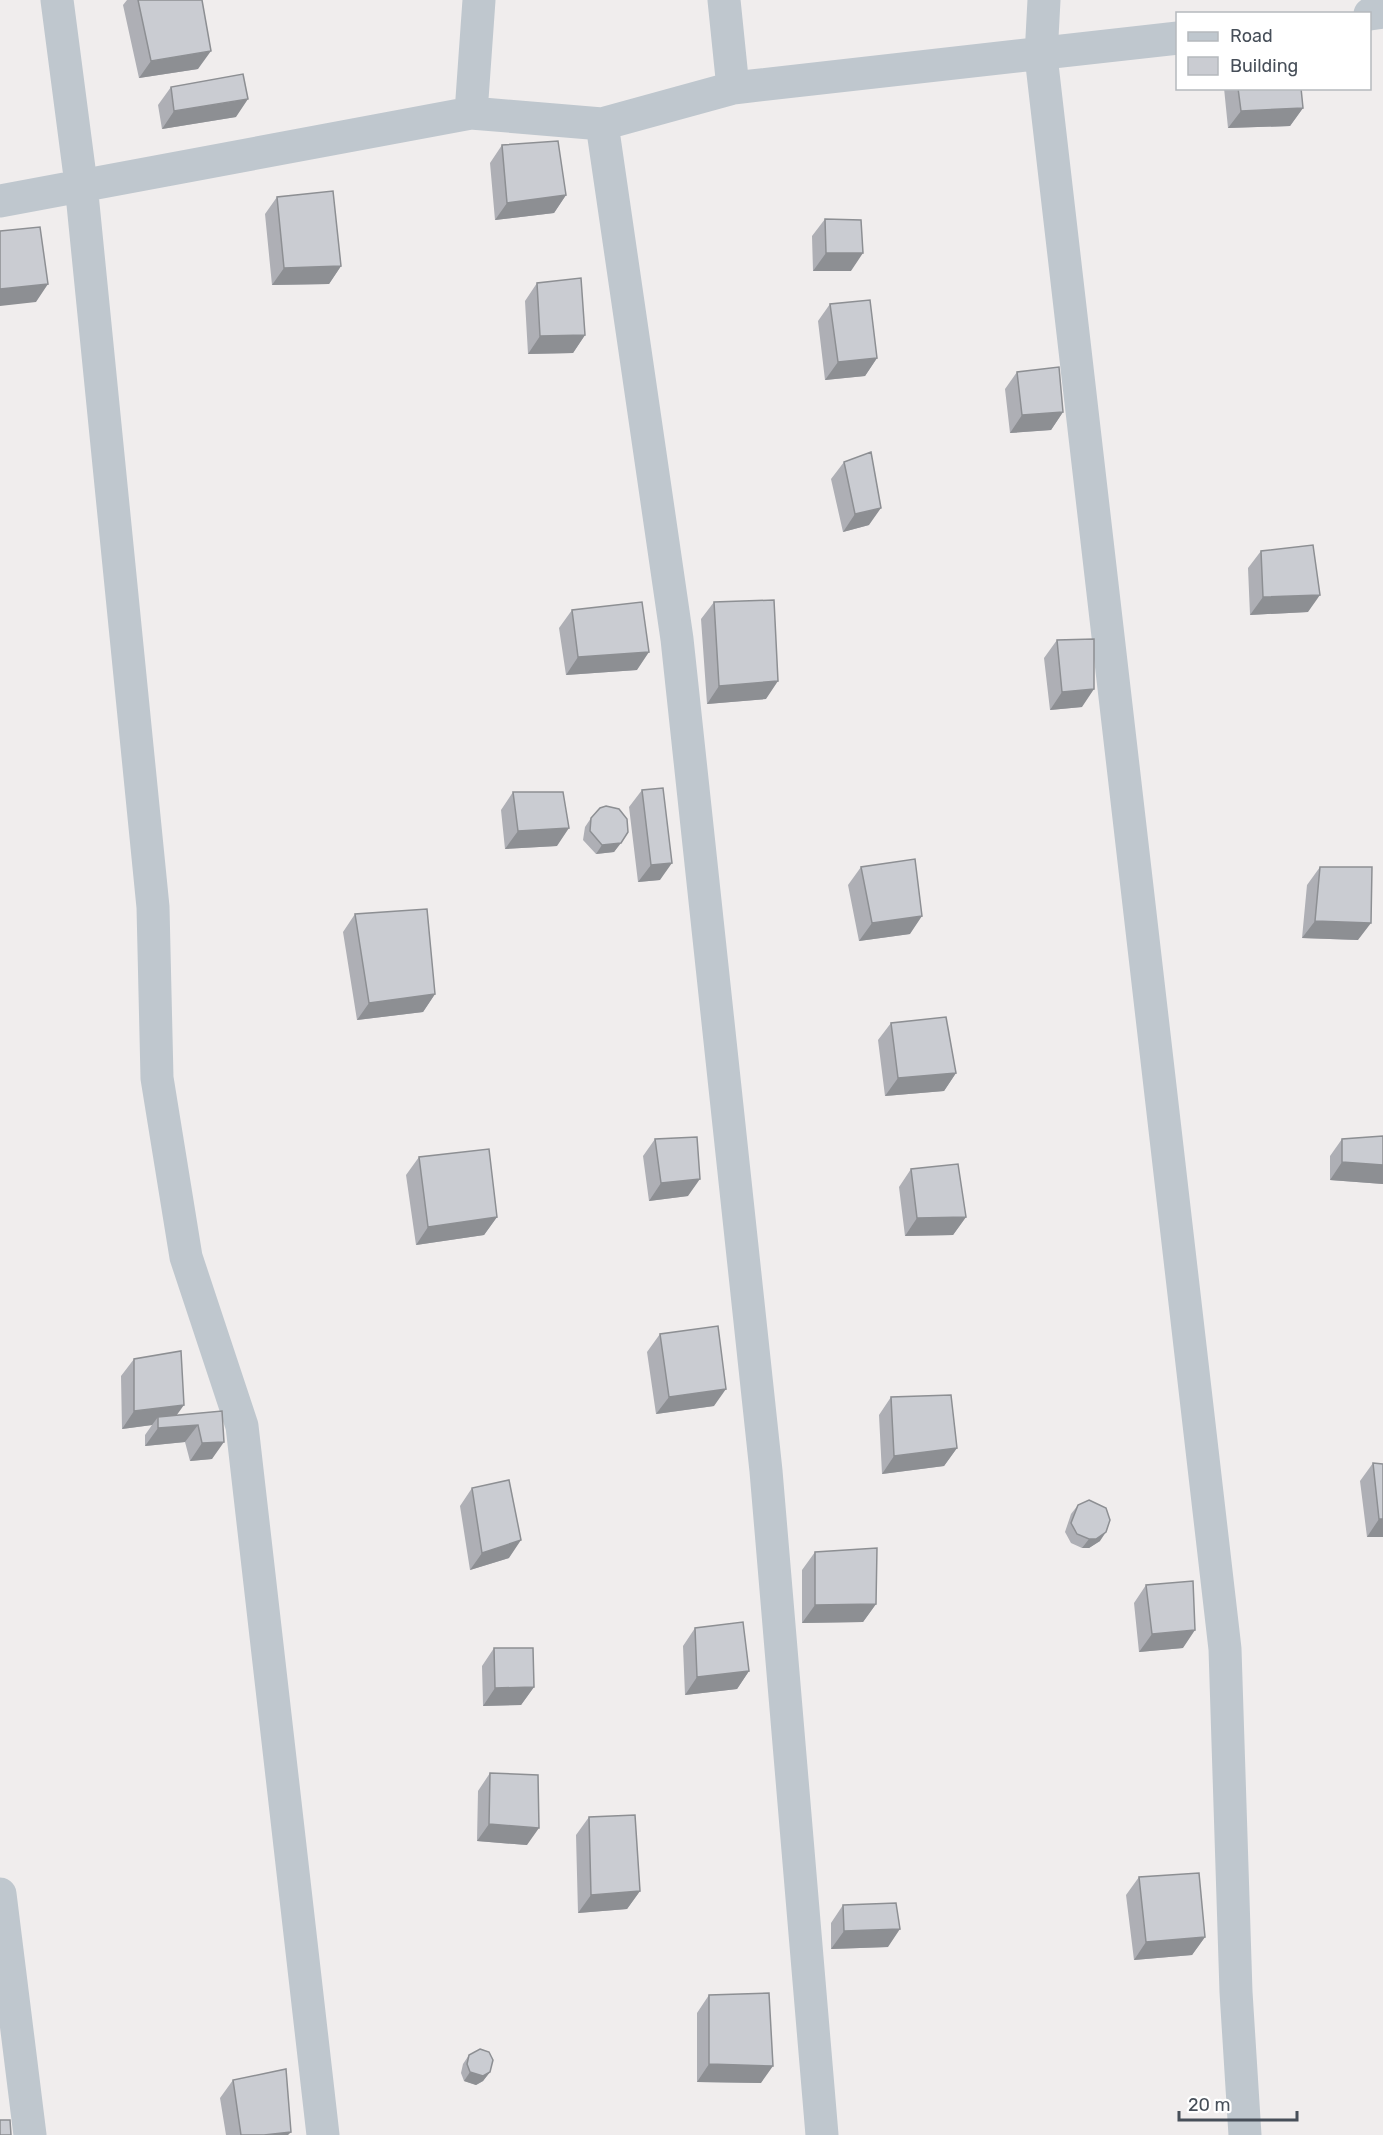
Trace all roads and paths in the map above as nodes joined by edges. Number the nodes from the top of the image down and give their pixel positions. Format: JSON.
{"nodes":[{"id":1,"x":57,"y":0,"type":"edge"},
{"id":2,"x":478,"y":0,"type":"edge"},
{"id":3,"x":724,"y":0,"type":"edge"},
{"id":4,"x":1044,"y":0,"type":"edge"},
{"id":5,"x":1176,"y":38,"type":"edge"},
{"id":6,"x":1041,"y":56,"type":"junction"},
{"id":7,"x":733,"y":88,"type":"junction"},
{"id":8,"x":471,"y":113,"type":"junction"},
{"id":9,"x":602,"y":124,"type":"junction"},
{"id":10,"x":81,"y":184,"type":"junction"},
{"id":11,"x":0,"y":201,"type":"edge"},
{"id":12,"x":0,"y":1894,"type":"edge"},
{"id":13,"x":30,"y":2135,"type":"edge"},
{"id":14,"x":323,"y":2135,"type":"edge"},
{"id":15,"x":822,"y":2135,"type":"edge"},
{"id":16,"x":1245,"y":2135,"type":"edge"}],
"edges":[{"from":1,"to":10,"type":"street"},
{"from":2,"to":8,"type":"street"},
{"from":3,"to":7,"type":"street"},
{"from":4,"to":6,"type":"street"},
{"from":5,"to":6,"type":"street"},
{"from":6,"to":7,"type":"street"},
{"from":6,"to":16,"type":"street"},
{"from":7,"to":9,"type":"street"},
{"from":8,"to":9,"type":"street"},
{"from":8,"to":10,"type":"street"},
{"from":9,"to":15,"type":"street"},
{"from":10,"to":11,"type":"street"},
{"from":10,"to":14,"type":"street"},
{"from":12,"to":13,"type":"street"}]}
